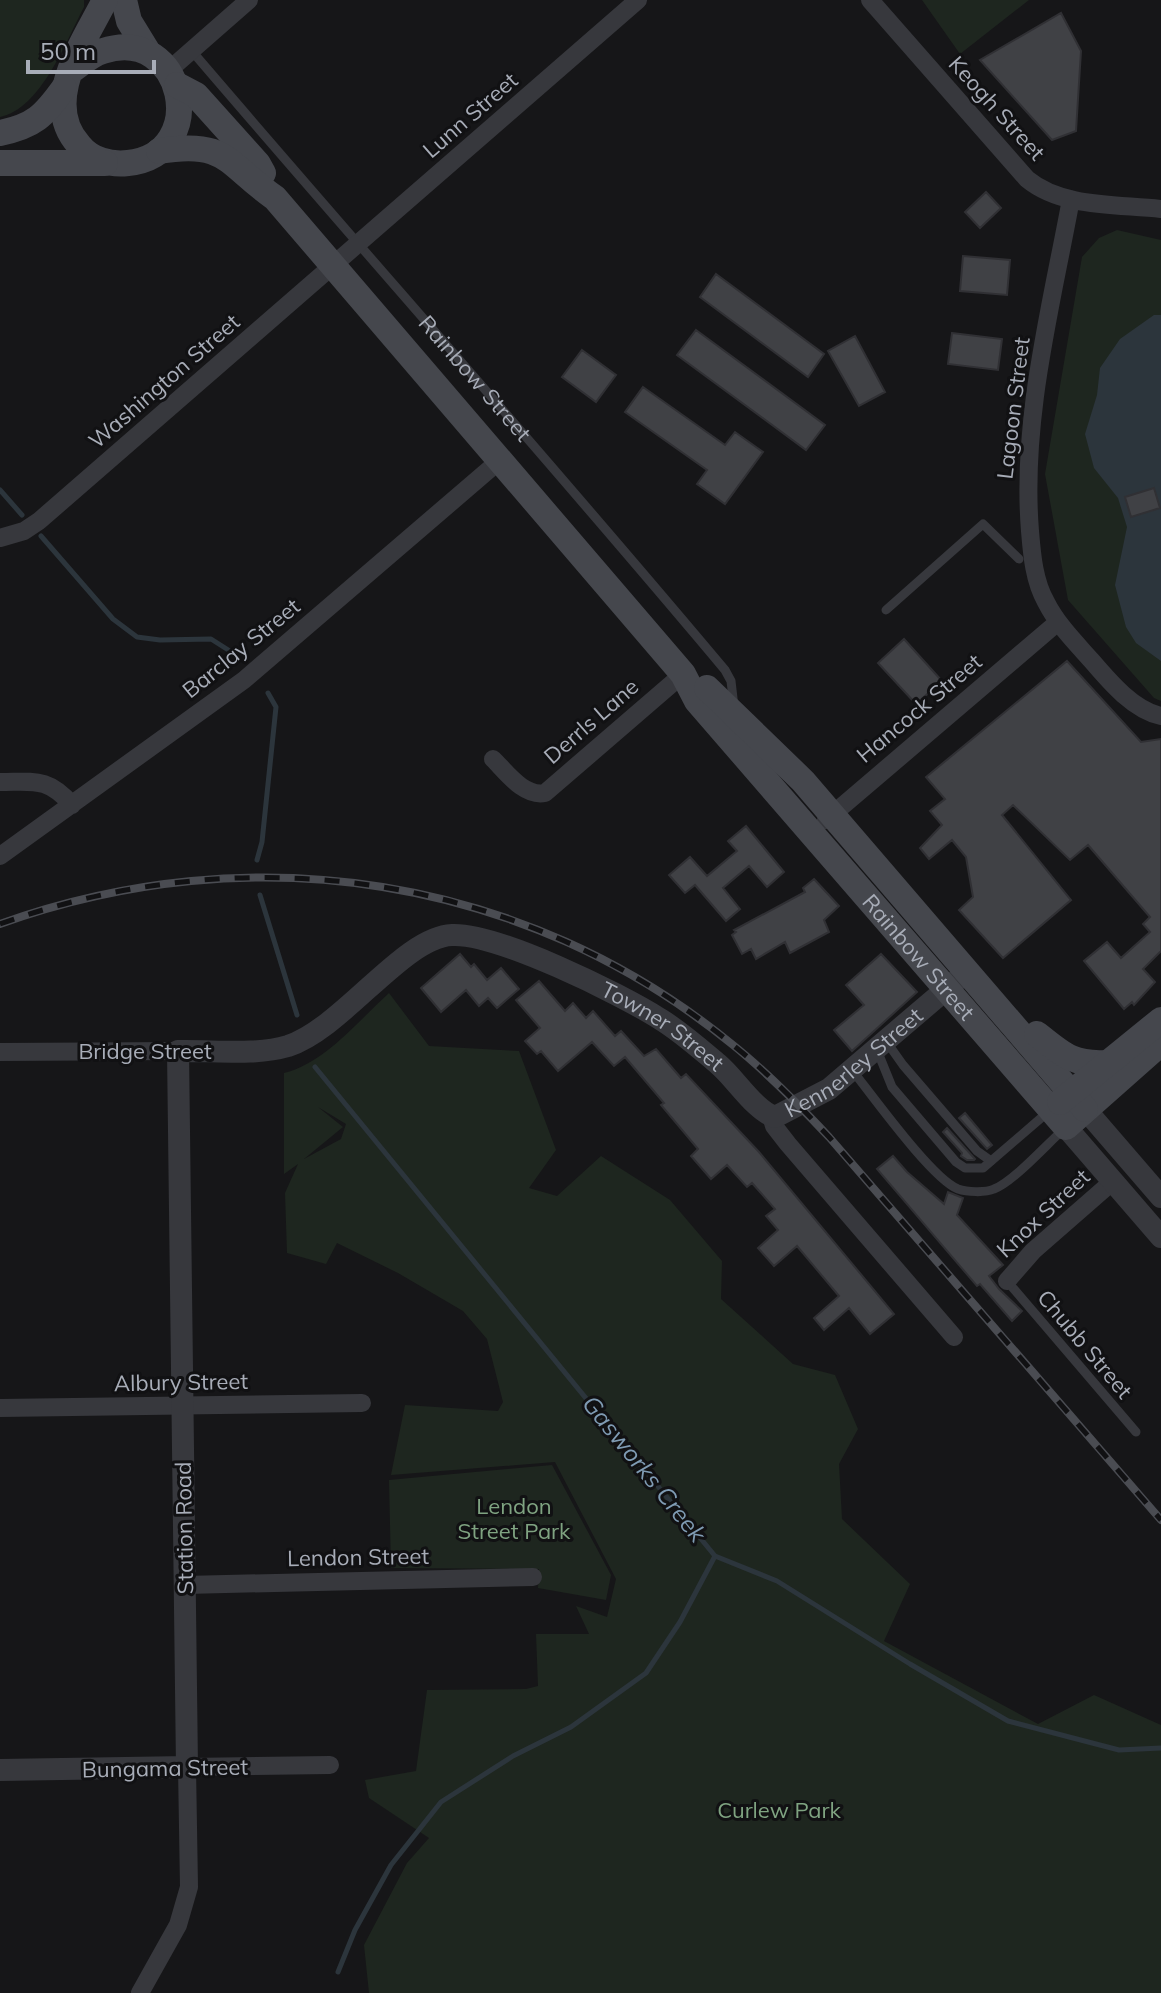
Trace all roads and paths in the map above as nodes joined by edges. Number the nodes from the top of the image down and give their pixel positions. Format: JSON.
{"nodes":[{"id":1,"x":105,"y":0,"type":"edge"},
{"id":2,"x":124,"y":0,"type":"edge"},
{"id":3,"x":249,"y":0,"type":"edge"},
{"id":4,"x":638,"y":0,"type":"edge"},
{"id":5,"x":870,"y":0,"type":"edge"},
{"id":6,"x":191,"y":50,"type":"junction"},
{"id":7,"x":148,"y":52,"type":"junction"},
{"id":8,"x":172,"y":78,"type":"junction"},
{"id":9,"x":68,"y":79,"type":"junction"},
{"id":10,"x":0,"y":133,"type":"edge"},
{"id":11,"x":159,"y":151,"type":"junction"},
{"id":12,"x":0,"y":163,"type":"edge"},
{"id":13,"x":109,"y":163,"type":"junction"},
{"id":14,"x":275,"y":198,"type":"junction"},
{"id":15,"x":1071,"y":199,"type":"junction"},
{"id":16,"x":1161,"y":209,"type":"edge"},
{"id":17,"x":358,"y":245,"type":"junction"},
{"id":18,"x":334,"y":267,"type":"junction"},
{"id":19,"x":499,"y":461,"type":"junction"},
{"id":20,"x":0,"y":538,"type":"edge"},
{"id":21,"x":1019,"y":559,"type":"dead end"},
{"id":22,"x":886,"y":610,"type":"dead end"},
{"id":23,"x":1058,"y":622,"type":"junction"},
{"id":24,"x":683,"y":674,"type":"junction"},
{"id":25,"x":735,"y":716,"type":"junction"},
{"id":26,"x":1161,"y":716,"type":"edge"},
{"id":27,"x":493,"y":759,"type":"dead end"},
{"id":28,"x":0,"y":782,"type":"edge"},
{"id":29,"x":72,"y":805,"type":"junction"},
{"id":30,"x":833,"y":814,"type":"junction"},
{"id":31,"x":812,"y":833,"type":"junction"},
{"id":32,"x":0,"y":856,"type":"edge"},
{"id":33,"x":957,"y":980,"type":"junction"},
{"id":34,"x":1006,"y":1018,"type":"junction"},
{"id":35,"x":1161,"y":1020,"type":"edge"},
{"id":36,"x":1161,"y":1043,"type":"edge"},
{"id":37,"x":289,"y":1045,"type":"joint"},
{"id":38,"x":881,"y":1045,"type":"junction"},
{"id":39,"x":178,"y":1051,"type":"junction"},
{"id":40,"x":0,"y":1052,"type":"edge"},
{"id":41,"x":1107,"y":1063,"type":"junction"},
{"id":42,"x":852,"y":1070,"type":"junction"},
{"id":43,"x":1068,"y":1110,"type":"junction"},
{"id":44,"x":771,"y":1116,"type":"junction"},
{"id":45,"x":991,"y":1161,"type":"junction"},
{"id":46,"x":1112,"y":1182,"type":"junction"},
{"id":47,"x":1161,"y":1197,"type":"edge"},
{"id":48,"x":1161,"y":1237,"type":"edge"},
{"id":49,"x":1007,"y":1281,"type":"joint"},
{"id":50,"x":954,"y":1337,"type":"dead end"},
{"id":51,"x":362,"y":1403,"type":"dead end"},
{"id":52,"x":182,"y":1406,"type":"junction"},
{"id":53,"x":0,"y":1408,"type":"edge"},
{"id":54,"x":1136,"y":1432,"type":"dead end"},
{"id":55,"x":533,"y":1577,"type":"dead end"},
{"id":56,"x":185,"y":1585,"type":"junction"},
{"id":57,"x":330,"y":1765,"type":"dead end"},
{"id":58,"x":187,"y":1767,"type":"junction"},
{"id":59,"x":0,"y":1770,"type":"edge"},
{"id":60,"x":140,"y":1993,"type":"edge"}],
"edges":[{"from":1,"to":9,"type":"main road"},
{"from":2,"to":7,"type":"main road"},
{"from":3,"to":6,"type":"street"},
{"from":4,"to":17,"type":"street","name":"Lunn Street"},
{"from":5,"to":15,"type":"street","name":"Keogh Street"},
{"from":6,"to":8,"type":"street"},
{"from":6,"to":17,"type":"lane","name":"Rainbow Street"},
{"from":7,"to":8,"type":"main road"},
{"from":7,"to":9,"type":"main road"},
{"from":8,"to":11,"type":"main road"},
{"from":8,"to":14,"type":"main road","name":"Rainbow Street"},
{"from":9,"to":10,"type":"main road"},
{"from":9,"to":13,"type":"main road"},
{"from":11,"to":13,"type":"main road"},
{"from":11,"to":14,"type":"main road","name":"Rainbow Street"},
{"from":12,"to":13,"type":"main road"},
{"from":14,"to":18,"type":"main road","name":"Rainbow Street"},
{"from":15,"to":16,"type":"street","name":"Keogh Street"},
{"from":15,"to":23,"type":"street","name":"Lagoon Street"},
{"from":17,"to":18,"type":"street","name":"Lunn Street"},
{"from":17,"to":25,"type":"lane","name":"Rainbow Street"},
{"from":18,"to":19,"type":"main road","name":"Rainbow Street"},
{"from":18,"to":20,"type":"street","name":"Washington Street"},
{"from":19,"to":24,"type":"main road","name":"Rainbow Street"},
{"from":19,"to":29,"type":"street","name":"Barclay Street"},
{"from":21,"to":22,"type":"lane"},
{"from":23,"to":26,"type":"street","name":"Lagoon Street"},
{"from":23,"to":30,"type":"street","name":"Hancock Street"},
{"from":24,"to":25,"type":"main road","name":"Rainbow Street"},
{"from":24,"to":27,"type":"street","name":"Derrls Lane"},
{"from":24,"to":31,"type":"main road","name":"Rainbow Street"},
{"from":25,"to":30,"type":"main road","name":"Rainbow Street"},
{"from":28,"to":29,"type":"street"},
{"from":29,"to":32,"type":"street","name":"Barclay Street"},
{"from":30,"to":31,"type":"street","name":"Hancock Street"},
{"from":30,"to":33,"type":"main road","name":"Rainbow Street"},
{"from":31,"to":33,"type":"main road","name":"Rainbow Street"},
{"from":33,"to":34,"type":"main road","name":"Rainbow Street"},
{"from":33,"to":38,"type":"street","name":"Kennerley Street"},
{"from":33,"to":43,"type":"main road","name":"Rainbow Street"},
{"from":34,"to":41,"type":"main road"},
{"from":34,"to":43,"type":"main road","name":"Rainbow Street"},
{"from":35,"to":41,"type":"main road"},
{"from":36,"to":43,"type":"main road"},
{"from":37,"to":39,"type":"street","name":"Bridge Street"},
{"from":37,"to":44,"type":"street","name":"Towner Street"},
{"from":38,"to":42,"type":"street","name":"Kennerley Street"},
{"from":38,"to":45,"type":"lane"},
{"from":38,"to":45,"type":"lane"},
{"from":39,"to":40,"type":"street","name":"Bridge Street"},
{"from":39,"to":52,"type":"street","name":"Station Road"},
{"from":41,"to":43,"type":"main road"},
{"from":42,"to":43,"type":"lane"},
{"from":42,"to":44,"type":"street","name":"Kennerley Street"},
{"from":43,"to":45,"type":"lane"},
{"from":43,"to":46,"type":"street","name":"Rainbow Street"},
{"from":43,"to":47,"type":"street","name":"Rainbow Street"},
{"from":44,"to":50,"type":"street","name":"Towner Street"},
{"from":46,"to":48,"type":"street","name":"Rainbow Street"},
{"from":46,"to":49,"type":"street","name":"Knox Street"},
{"from":49,"to":54,"type":"lane","name":"Chubb Street"},
{"from":51,"to":52,"type":"street","name":"Albury Street"},
{"from":52,"to":53,"type":"street","name":"Albury Street"},
{"from":52,"to":56,"type":"street","name":"Station Road"},
{"from":55,"to":56,"type":"street","name":"Lendon Street"},
{"from":56,"to":58,"type":"street","name":"Station Road"},
{"from":57,"to":58,"type":"street","name":"Bungama Street"},
{"from":58,"to":59,"type":"street","name":"Bungama Street"},
{"from":58,"to":60,"type":"street","name":"Station Road"}]}
